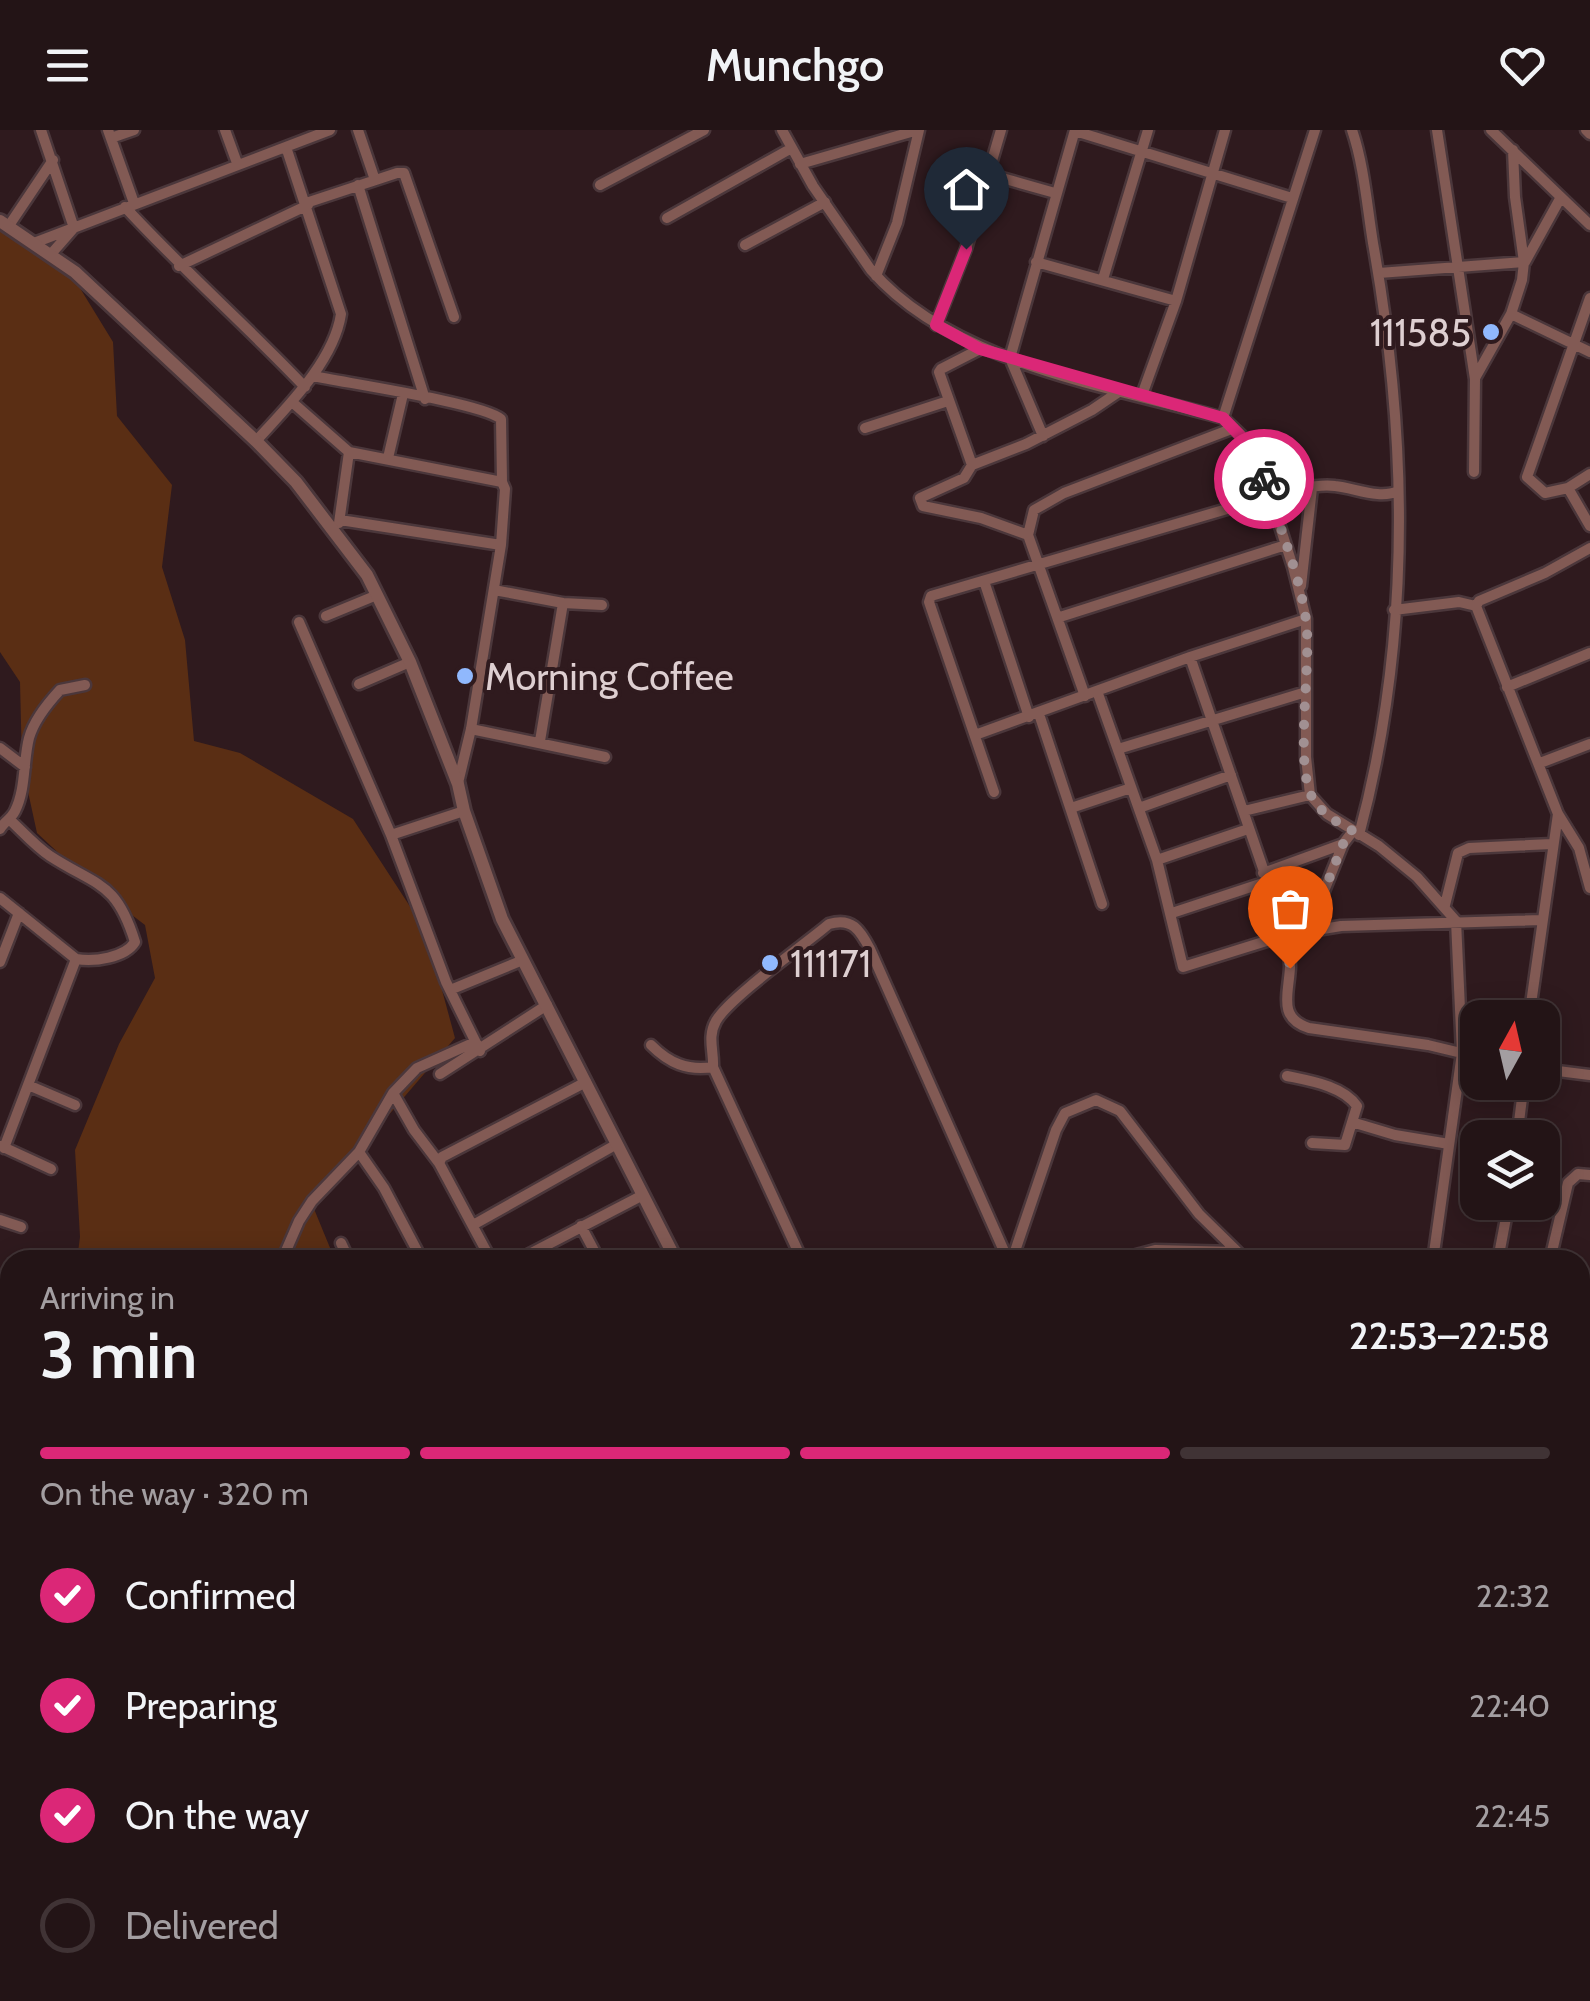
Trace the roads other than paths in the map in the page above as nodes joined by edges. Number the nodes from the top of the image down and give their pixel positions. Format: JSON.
{"nodes":[{"id":1,"x":41,"y":130,"type":"edge"},
{"id":2,"x":134,"y":130,"type":"edge"},
{"id":3,"x":225,"y":130,"type":"edge"},
{"id":4,"x":329,"y":130,"type":"edge"},
{"id":5,"x":358,"y":130,"type":"edge"},
{"id":6,"x":704,"y":130,"type":"edge"},
{"id":7,"x":782,"y":130,"type":"edge"},
{"id":8,"x":918,"y":130,"type":"edge"},
{"id":9,"x":1001,"y":130,"type":"edge"},
{"id":10,"x":1148,"y":130,"type":"edge"},
{"id":11,"x":1225,"y":130,"type":"edge"},
{"id":12,"x":1315,"y":130,"type":"edge"},
{"id":13,"x":1352,"y":130,"type":"edge"},
{"id":14,"x":1437,"y":130,"type":"edge"},
{"id":15,"x":1491,"y":130,"type":"edge"},
{"id":16,"x":1075,"y":131,"type":"edge"},
{"id":17,"x":110,"y":134,"type":"edge"},
{"id":18,"x":286,"y":147,"type":"junction"},
{"id":19,"x":790,"y":149,"type":"junction"},
{"id":20,"x":1513,"y":150,"type":"junction"},
{"id":21,"x":1142,"y":151,"type":"junction"},
{"id":22,"x":53,"y":160,"type":"junction"},
{"id":23,"x":238,"y":164,"type":"junction"},
{"id":24,"x":800,"y":164,"type":"junction"},
{"id":25,"x":1212,"y":171,"type":"junction"},
{"id":26,"x":988,"y":174,"type":"junction"},
{"id":27,"x":375,"y":180,"type":"junction"},
{"id":28,"x":358,"y":185,"type":"junction"},
{"id":29,"x":600,"y":185,"type":"dead end"},
{"id":30,"x":1055,"y":193,"type":"junction"},
{"id":31,"x":1562,"y":197,"type":"junction"},
{"id":32,"x":1292,"y":198,"type":"junction"},
{"id":33,"x":825,"y":202,"type":"junction"},
{"id":34,"x":307,"y":204,"type":"junction"},
{"id":35,"x":129,"y":205,"type":"junction"},
{"id":36,"x":667,"y":218,"type":"dead end"},
{"id":37,"x":4,"y":224,"type":"edge"},
{"id":38,"x":1590,"y":225,"type":"edge"},
{"id":39,"x":74,"y":228,"type":"junction"},
{"id":40,"x":34,"y":243,"type":"junction"},
{"id":41,"x":744,"y":245,"type":"dead end"},
{"id":42,"x":51,"y":254,"type":"junction"},
{"id":43,"x":1036,"y":262,"type":"junction"},
{"id":44,"x":1524,"y":262,"type":"junction"},
{"id":45,"x":179,"y":266,"type":"junction"},
{"id":46,"x":1456,"y":269,"type":"junction"},
{"id":47,"x":1379,"y":274,"type":"junction"},
{"id":48,"x":876,"y":276,"type":"junction"},
{"id":49,"x":1103,"y":279,"type":"junction"},
{"id":50,"x":1590,"y":298,"type":"edge"},
{"id":51,"x":1176,"y":301,"type":"junction"},
{"id":52,"x":1511,"y":314,"type":"junction"},
{"id":53,"x":454,"y":317,"type":"dead end"},
{"id":54,"x":936,"y":325,"type":"junction"},
{"id":55,"x":1575,"y":344,"type":"junction"},
{"id":56,"x":980,"y":349,"type":"junction"},
{"id":57,"x":1590,"y":352,"type":"edge"},
{"id":58,"x":1010,"y":358,"type":"junction"},
{"id":59,"x":312,"y":376,"type":"junction"},
{"id":60,"x":1475,"y":379,"type":"junction"},
{"id":61,"x":304,"y":386,"type":"junction"},
{"id":62,"x":1120,"y":391,"type":"junction"},
{"id":63,"x":403,"y":394,"type":"junction"},
{"id":64,"x":1142,"y":395,"type":"junction"},
{"id":65,"x":425,"y":398,"type":"junction"},
{"id":66,"x":292,"y":402,"type":"junction"},
{"id":67,"x":948,"y":402,"type":"junction"},
{"id":68,"x":1223,"y":418,"type":"junction"},
{"id":69,"x":865,"y":428,"type":"dead end"},
{"id":70,"x":1234,"y":428,"type":"junction"},
{"id":71,"x":1042,"y":436,"type":"junction"},
{"id":72,"x":256,"y":441,"type":"junction"},
{"id":73,"x":349,"y":452,"type":"junction"},
{"id":74,"x":388,"y":458,"type":"junction"},
{"id":75,"x":972,"y":465,"type":"junction"},
{"id":76,"x":1474,"y":472,"type":"dead end"},
{"id":77,"x":1590,"y":474,"type":"edge"},
{"id":78,"x":502,"y":482,"type":"junction"},
{"id":79,"x":1312,"y":488,"type":"junction"},
{"id":80,"x":1568,"y":488,"type":"junction"},
{"id":81,"x":1398,"y":491,"type":"junction"},
{"id":82,"x":1270,"y":497,"type":"junction"},
{"id":83,"x":1590,"y":526,"type":"edge"},
{"id":84,"x":339,"y":527,"type":"junction"},
{"id":85,"x":1028,"y":535,"type":"junction"},
{"id":86,"x":502,"y":545,"type":"junction"},
{"id":87,"x":1286,"y":545,"type":"junction"},
{"id":88,"x":1590,"y":548,"type":"edge"},
{"id":89,"x":1040,"y":564,"type":"junction"},
{"id":90,"x":984,"y":581,"type":"junction"},
{"id":91,"x":494,"y":590,"type":"junction"},
{"id":92,"x":1300,"y":594,"type":"junction"},
{"id":93,"x":377,"y":595,"type":"junction"},
{"id":94,"x":563,"y":603,"type":"junction"},
{"id":95,"x":602,"y":605,"type":"dead end"},
{"id":96,"x":1476,"y":606,"type":"junction"},
{"id":97,"x":1394,"y":610,"type":"junction"},
{"id":98,"x":326,"y":616,"type":"dead end"},
{"id":99,"x":1060,"y":617,"type":"junction"},
{"id":100,"x":1306,"y":619,"type":"junction"},
{"id":101,"x":299,"y":622,"type":"dead end"},
{"id":102,"x":1590,"y":653,"type":"edge"},
{"id":103,"x":1190,"y":656,"type":"junction"},
{"id":104,"x":410,"y":662,"type":"junction"},
{"id":105,"x":359,"y":684,"type":"dead end"},
{"id":106,"x":85,"y":685,"type":"dead end"},
{"id":107,"x":1507,"y":686,"type":"junction"},
{"id":108,"x":1306,"y":692,"type":"junction"},
{"id":109,"x":1091,"y":694,"type":"junction"},
{"id":110,"x":1034,"y":715,"type":"junction"},
{"id":111,"x":1211,"y":719,"type":"junction"},
{"id":112,"x":472,"y":729,"type":"junction"},
{"id":113,"x":975,"y":735,"type":"junction"},
{"id":114,"x":540,"y":741,"type":"junction"},
{"id":115,"x":1590,"y":744,"type":"edge"},
{"id":116,"x":0,"y":748,"type":"edge"},
{"id":117,"x":1118,"y":750,"type":"junction"},
{"id":118,"x":605,"y":757,"type":"dead end"},
{"id":119,"x":1540,"y":762,"type":"junction"},
{"id":120,"x":25,"y":767,"type":"junction"},
{"id":121,"x":1231,"y":775,"type":"junction"},
{"id":122,"x":458,"y":784,"type":"junction"},
{"id":123,"x":1131,"y":788,"type":"junction"},
{"id":124,"x":994,"y":792,"type":"dead end"},
{"id":125,"x":1310,"y":795,"type":"junction"},
{"id":126,"x":1071,"y":808,"type":"junction"},
{"id":127,"x":1138,"y":808,"type":"junction"},
{"id":128,"x":464,"y":811,"type":"junction"},
{"id":129,"x":1244,"y":811,"type":"junction"},
{"id":130,"x":1558,"y":814,"type":"junction"},
{"id":131,"x":2,"y":824,"type":"edge"},
{"id":132,"x":1248,"y":829,"type":"junction"},
{"id":133,"x":1356,"y":833,"type":"junction"},
{"id":134,"x":391,"y":835,"type":"junction"},
{"id":135,"x":1343,"y":844,"type":"junction"},
{"id":136,"x":1552,"y":844,"type":"junction"},
{"id":137,"x":1585,"y":849,"type":"edge"},
{"id":138,"x":1157,"y":860,"type":"junction"},
{"id":139,"x":1588,"y":872,"type":"edge"},
{"id":140,"x":1264,"y":878,"type":"junction"},
{"id":141,"x":1590,"y":888,"type":"edge"},
{"id":142,"x":0,"y":898,"type":"edge"},
{"id":143,"x":1102,"y":904,"type":"dead end"},
{"id":144,"x":1445,"y":905,"type":"junction"},
{"id":145,"x":19,"y":913,"type":"junction"},
{"id":146,"x":1172,"y":913,"type":"junction"},
{"id":147,"x":1542,"y":920,"type":"junction"},
{"id":148,"x":1456,"y":921,"type":"junction"},
{"id":149,"x":1308,"y":931,"type":"junction"},
{"id":150,"x":1286,"y":935,"type":"junction"},
{"id":151,"x":76,"y":959,"type":"junction"},
{"id":152,"x":523,"y":960,"type":"junction"},
{"id":153,"x":0,"y":962,"type":"edge"},
{"id":154,"x":450,"y":990,"type":"junction"},
{"id":155,"x":1531,"y":1000,"type":"edge"},
{"id":156,"x":546,"y":1005,"type":"junction"},
{"id":157,"x":1460,"y":1008,"type":"edge"},
{"id":158,"x":652,"y":1044,"type":"dead end"},
{"id":159,"x":477,"y":1046,"type":"junction"},
{"id":160,"x":1460,"y":1052,"type":"edge"},
{"id":161,"x":1460,"y":1066,"type":"edge"},
{"id":162,"x":713,"y":1068,"type":"junction"},
{"id":163,"x":1560,"y":1071,"type":"edge"},
{"id":164,"x":440,"y":1074,"type":"dead end"},
{"id":165,"x":1590,"y":1075,"type":"edge"},
{"id":166,"x":1287,"y":1076,"type":"dead end"},
{"id":167,"x":586,"y":1082,"type":"junction"},
{"id":168,"x":28,"y":1086,"type":"junction"},
{"id":169,"x":393,"y":1092,"type":"junction"},
{"id":170,"x":75,"y":1105,"type":"dead end"},
{"id":171,"x":1355,"y":1123,"type":"junction"},
{"id":172,"x":1312,"y":1143,"type":"dead end"},
{"id":173,"x":617,"y":1144,"type":"junction"},
{"id":174,"x":1449,"y":1144,"type":"junction"},
{"id":175,"x":2,"y":1147,"type":"edge"},
{"id":176,"x":359,"y":1152,"type":"junction"},
{"id":177,"x":438,"y":1162,"type":"junction"},
{"id":178,"x":51,"y":1169,"type":"dead end"},
{"id":179,"x":1590,"y":1174,"type":"edge"},
{"id":180,"x":643,"y":1195,"type":"junction"},
{"id":181,"x":0,"y":1220,"type":"edge"},
{"id":182,"x":1506,"y":1220,"type":"edge"},
{"id":183,"x":473,"y":1225,"type":"junction"},
{"id":184,"x":581,"y":1226,"type":"junction"},
{"id":185,"x":20,"y":1227,"type":"dead end"},
{"id":186,"x":341,"y":1244,"type":"dead end"},
{"id":187,"x":286,"y":1250,"type":"edge"},
{"id":188,"x":344,"y":1250,"type":"edge"},
{"id":189,"x":417,"y":1250,"type":"edge"},
{"id":190,"x":486,"y":1250,"type":"edge"},
{"id":191,"x":537,"y":1250,"type":"edge"},
{"id":192,"x":594,"y":1250,"type":"edge"},
{"id":193,"x":671,"y":1250,"type":"edge"},
{"id":194,"x":797,"y":1250,"type":"edge"},
{"id":195,"x":1005,"y":1250,"type":"edge"},
{"id":196,"x":1014,"y":1250,"type":"edge"},
{"id":197,"x":1234,"y":1250,"type":"edge"},
{"id":198,"x":1434,"y":1250,"type":"edge"},
{"id":199,"x":1500,"y":1250,"type":"edge"},
{"id":200,"x":1552,"y":1250,"type":"edge"}],
"edges":[{"from":1,"to":22,"type":"street"},
{"from":2,"to":17,"type":"street"},
{"from":3,"to":23,"type":"street"},
{"from":4,"to":18,"type":"street"},
{"from":5,"to":27,"type":"street"},
{"from":6,"to":29,"type":"street"},
{"from":7,"to":19,"type":"street"},
{"from":8,"to":24,"type":"street"},
{"from":8,"to":48,"type":"street"},
{"from":9,"to":26,"type":"street"},
{"from":10,"to":21,"type":"street"},
{"from":11,"to":25,"type":"street"},
{"from":12,"to":32,"type":"street"},
{"from":13,"to":47,"type":"street"},
{"from":14,"to":46,"type":"street"},
{"from":15,"to":20,"type":"street"},
{"from":16,"to":21,"type":"street"},
{"from":16,"to":30,"type":"street"},
{"from":17,"to":35,"type":"street"},
{"from":18,"to":23,"type":"street"},
{"from":18,"to":34,"type":"street"},
{"from":19,"to":24,"type":"street"},
{"from":19,"to":36,"type":"street"},
{"from":20,"to":31,"type":"street"},
{"from":20,"to":44,"type":"street"},
{"from":21,"to":25,"type":"street"},
{"from":21,"to":49,"type":"street"},
{"from":22,"to":37,"type":"street"},
{"from":22,"to":39,"type":"street"},
{"from":23,"to":35,"type":"street"},
{"from":24,"to":33,"type":"street"},
{"from":25,"to":32,"type":"street"},
{"from":25,"to":51,"type":"street"},
{"from":26,"to":30,"type":"street"},
{"from":26,"to":54,"type":"street"},
{"from":27,"to":28,"type":"street"},
{"from":27,"to":53,"type":"street"},
{"from":28,"to":34,"type":"street"},
{"from":28,"to":65,"type":"street"},
{"from":30,"to":43,"type":"street"},
{"from":31,"to":38,"type":"street"},
{"from":31,"to":44,"type":"street"},
{"from":32,"to":68,"type":"street"},
{"from":33,"to":41,"type":"street"},
{"from":33,"to":48,"type":"street"},
{"from":34,"to":45,"type":"street"},
{"from":34,"to":59,"type":"street"},
{"from":35,"to":39,"type":"street"},
{"from":35,"to":45,"type":"street"},
{"from":37,"to":40,"type":"street"},
{"from":39,"to":40,"type":"street"},
{"from":39,"to":42,"type":"street"},
{"from":40,"to":42,"type":"street"},
{"from":42,"to":72,"type":"street"},
{"from":43,"to":49,"type":"street"},
{"from":43,"to":58,"type":"street"},
{"from":44,"to":46,"type":"street"},
{"from":44,"to":52,"type":"street"},
{"from":45,"to":61,"type":"street"},
{"from":46,"to":47,"type":"street"},
{"from":46,"to":60,"type":"street"},
{"from":47,"to":81,"type":"street"},
{"from":48,"to":54,"type":"street"},
{"from":49,"to":51,"type":"street"},
{"from":50,"to":55,"type":"street"},
{"from":51,"to":64,"type":"street"},
{"from":52,"to":55,"type":"street"},
{"from":52,"to":60,"type":"street"},
{"from":54,"to":56,"type":"street"},
{"from":55,"to":57,"type":"street"},
{"from":55,"to":80,"type":"street"},
{"from":56,"to":58,"type":"street"},
{"from":56,"to":67,"type":"street"},
{"from":58,"to":62,"type":"street"},
{"from":58,"to":71,"type":"street"},
{"from":59,"to":61,"type":"street"},
{"from":59,"to":63,"type":"street"},
{"from":60,"to":76,"type":"street"},
{"from":61,"to":66,"type":"street"},
{"from":62,"to":64,"type":"street"},
{"from":62,"to":71,"type":"street"},
{"from":63,"to":65,"type":"street"},
{"from":63,"to":74,"type":"street"},
{"from":64,"to":68,"type":"street"},
{"from":65,"to":78,"type":"street"},
{"from":66,"to":72,"type":"street"},
{"from":66,"to":73,"type":"street"},
{"from":67,"to":69,"type":"street"},
{"from":67,"to":75,"type":"street"},
{"from":68,"to":70,"type":"street"},
{"from":70,"to":82,"type":"street"},
{"from":70,"to":85,"type":"street"},
{"from":71,"to":75,"type":"street"},
{"from":72,"to":84,"type":"street"},
{"from":73,"to":74,"type":"street"},
{"from":73,"to":84,"type":"street"},
{"from":74,"to":78,"type":"street"},
{"from":75,"to":85,"type":"street"},
{"from":77,"to":80,"type":"street"},
{"from":78,"to":86,"type":"street"},
{"from":79,"to":81,"type":"street"},
{"from":79,"to":82,"type":"street"},
{"from":79,"to":92,"type":"street"},
{"from":80,"to":83,"type":"street"},
{"from":81,"to":97,"type":"street"},
{"from":82,"to":87,"type":"street"},
{"from":82,"to":89,"type":"street"},
{"from":84,"to":86,"type":"street"},
{"from":84,"to":93,"type":"street"},
{"from":85,"to":89,"type":"street"},
{"from":86,"to":91,"type":"street"},
{"from":87,"to":92,"type":"street"},
{"from":87,"to":99,"type":"street"},
{"from":88,"to":96,"type":"street"},
{"from":89,"to":90,"type":"street"},
{"from":89,"to":99,"type":"street"},
{"from":90,"to":110,"type":"street"},
{"from":90,"to":113,"type":"street"},
{"from":91,"to":94,"type":"street"},
{"from":91,"to":112,"type":"street"},
{"from":92,"to":100,"type":"street"},
{"from":93,"to":98,"type":"street"},
{"from":93,"to":104,"type":"street"},
{"from":94,"to":95,"type":"street"},
{"from":94,"to":114,"type":"street"},
{"from":96,"to":97,"type":"street"},
{"from":96,"to":107,"type":"street"},
{"from":97,"to":133,"type":"street"},
{"from":99,"to":109,"type":"street"},
{"from":100,"to":103,"type":"street"},
{"from":100,"to":108,"type":"street"},
{"from":101,"to":134,"type":"street"},
{"from":102,"to":107,"type":"street"},
{"from":103,"to":109,"type":"street"},
{"from":103,"to":111,"type":"street"},
{"from":104,"to":105,"type":"street"},
{"from":104,"to":122,"type":"street"},
{"from":106,"to":120,"type":"street"},
{"from":107,"to":119,"type":"street"},
{"from":108,"to":111,"type":"street"},
{"from":108,"to":125,"type":"street"},
{"from":109,"to":110,"type":"street"},
{"from":109,"to":117,"type":"street"},
{"from":110,"to":113,"type":"street"},
{"from":110,"to":126,"type":"street"},
{"from":111,"to":117,"type":"street"},
{"from":111,"to":121,"type":"street"},
{"from":112,"to":114,"type":"street"},
{"from":112,"to":122,"type":"street"},
{"from":113,"to":124,"type":"street"},
{"from":114,"to":118,"type":"street"},
{"from":115,"to":119,"type":"street"},
{"from":116,"to":120,"type":"street"},
{"from":117,"to":123,"type":"street"},
{"from":119,"to":130,"type":"street"},
{"from":120,"to":131,"type":"street"},
{"from":121,"to":127,"type":"street"},
{"from":121,"to":129,"type":"street"},
{"from":122,"to":128,"type":"street"},
{"from":123,"to":126,"type":"street"},
{"from":123,"to":127,"type":"street"},
{"from":125,"to":129,"type":"street"},
{"from":125,"to":133,"type":"street"},
{"from":126,"to":143,"type":"street"},
{"from":127,"to":138,"type":"street"},
{"from":128,"to":134,"type":"street"},
{"from":128,"to":152,"type":"street"},
{"from":129,"to":132,"type":"street"},
{"from":130,"to":136,"type":"street"},
{"from":130,"to":137,"type":"street"},
{"from":131,"to":151,"type":"street"},
{"from":132,"to":138,"type":"street"},
{"from":132,"to":140,"type":"street"},
{"from":133,"to":135,"type":"street"},
{"from":133,"to":144,"type":"street"},
{"from":134,"to":154,"type":"street"},
{"from":135,"to":140,"type":"street"},
{"from":135,"to":149,"type":"street"},
{"from":136,"to":144,"type":"street"},
{"from":136,"to":147,"type":"street"},
{"from":137,"to":139,"type":"street"},
{"from":138,"to":146,"type":"street"},
{"from":139,"to":141,"type":"street"},
{"from":140,"to":146,"type":"street"},
{"from":140,"to":150,"type":"street"},
{"from":142,"to":145,"type":"street"},
{"from":144,"to":148,"type":"street"},
{"from":145,"to":151,"type":"street"},
{"from":145,"to":153,"type":"street"},
{"from":146,"to":150,"type":"street"},
{"from":147,"to":148,"type":"street"},
{"from":147,"to":155,"type":"street"},
{"from":148,"to":149,"type":"street"},
{"from":148,"to":157,"type":"street"},
{"from":149,"to":150,"type":"street"},
{"from":150,"to":160,"type":"street"},
{"from":151,"to":168,"type":"street"},
{"from":152,"to":154,"type":"street"},
{"from":152,"to":156,"type":"street"},
{"from":154,"to":159,"type":"street"},
{"from":156,"to":159,"type":"street"},
{"from":156,"to":167,"type":"street"},
{"from":158,"to":162,"type":"street"},
{"from":159,"to":164,"type":"street"},
{"from":159,"to":169,"type":"street"},
{"from":161,"to":174,"type":"street"},
{"from":162,"to":194,"type":"street"},
{"from":162,"to":195,"type":"street"},
{"from":163,"to":165,"type":"street"},
{"from":166,"to":171,"type":"street"},
{"from":167,"to":173,"type":"street"},
{"from":167,"to":177,"type":"street"},
{"from":168,"to":170,"type":"street"},
{"from":168,"to":175,"type":"street"},
{"from":169,"to":176,"type":"street"},
{"from":169,"to":177,"type":"street"},
{"from":171,"to":172,"type":"street"},
{"from":171,"to":174,"type":"street"},
{"from":173,"to":180,"type":"street"},
{"from":173,"to":183,"type":"street"},
{"from":174,"to":198,"type":"street"},
{"from":175,"to":178,"type":"street"},
{"from":176,"to":187,"type":"street"},
{"from":176,"to":189,"type":"street"},
{"from":177,"to":183,"type":"street"},
{"from":179,"to":200,"type":"street"},
{"from":180,"to":184,"type":"street"},
{"from":180,"to":193,"type":"street"},
{"from":181,"to":185,"type":"street"},
{"from":182,"to":199,"type":"street"},
{"from":183,"to":190,"type":"street"},
{"from":184,"to":191,"type":"street"},
{"from":184,"to":192,"type":"street"},
{"from":186,"to":188,"type":"street"},
{"from":196,"to":197,"type":"street"}]}
